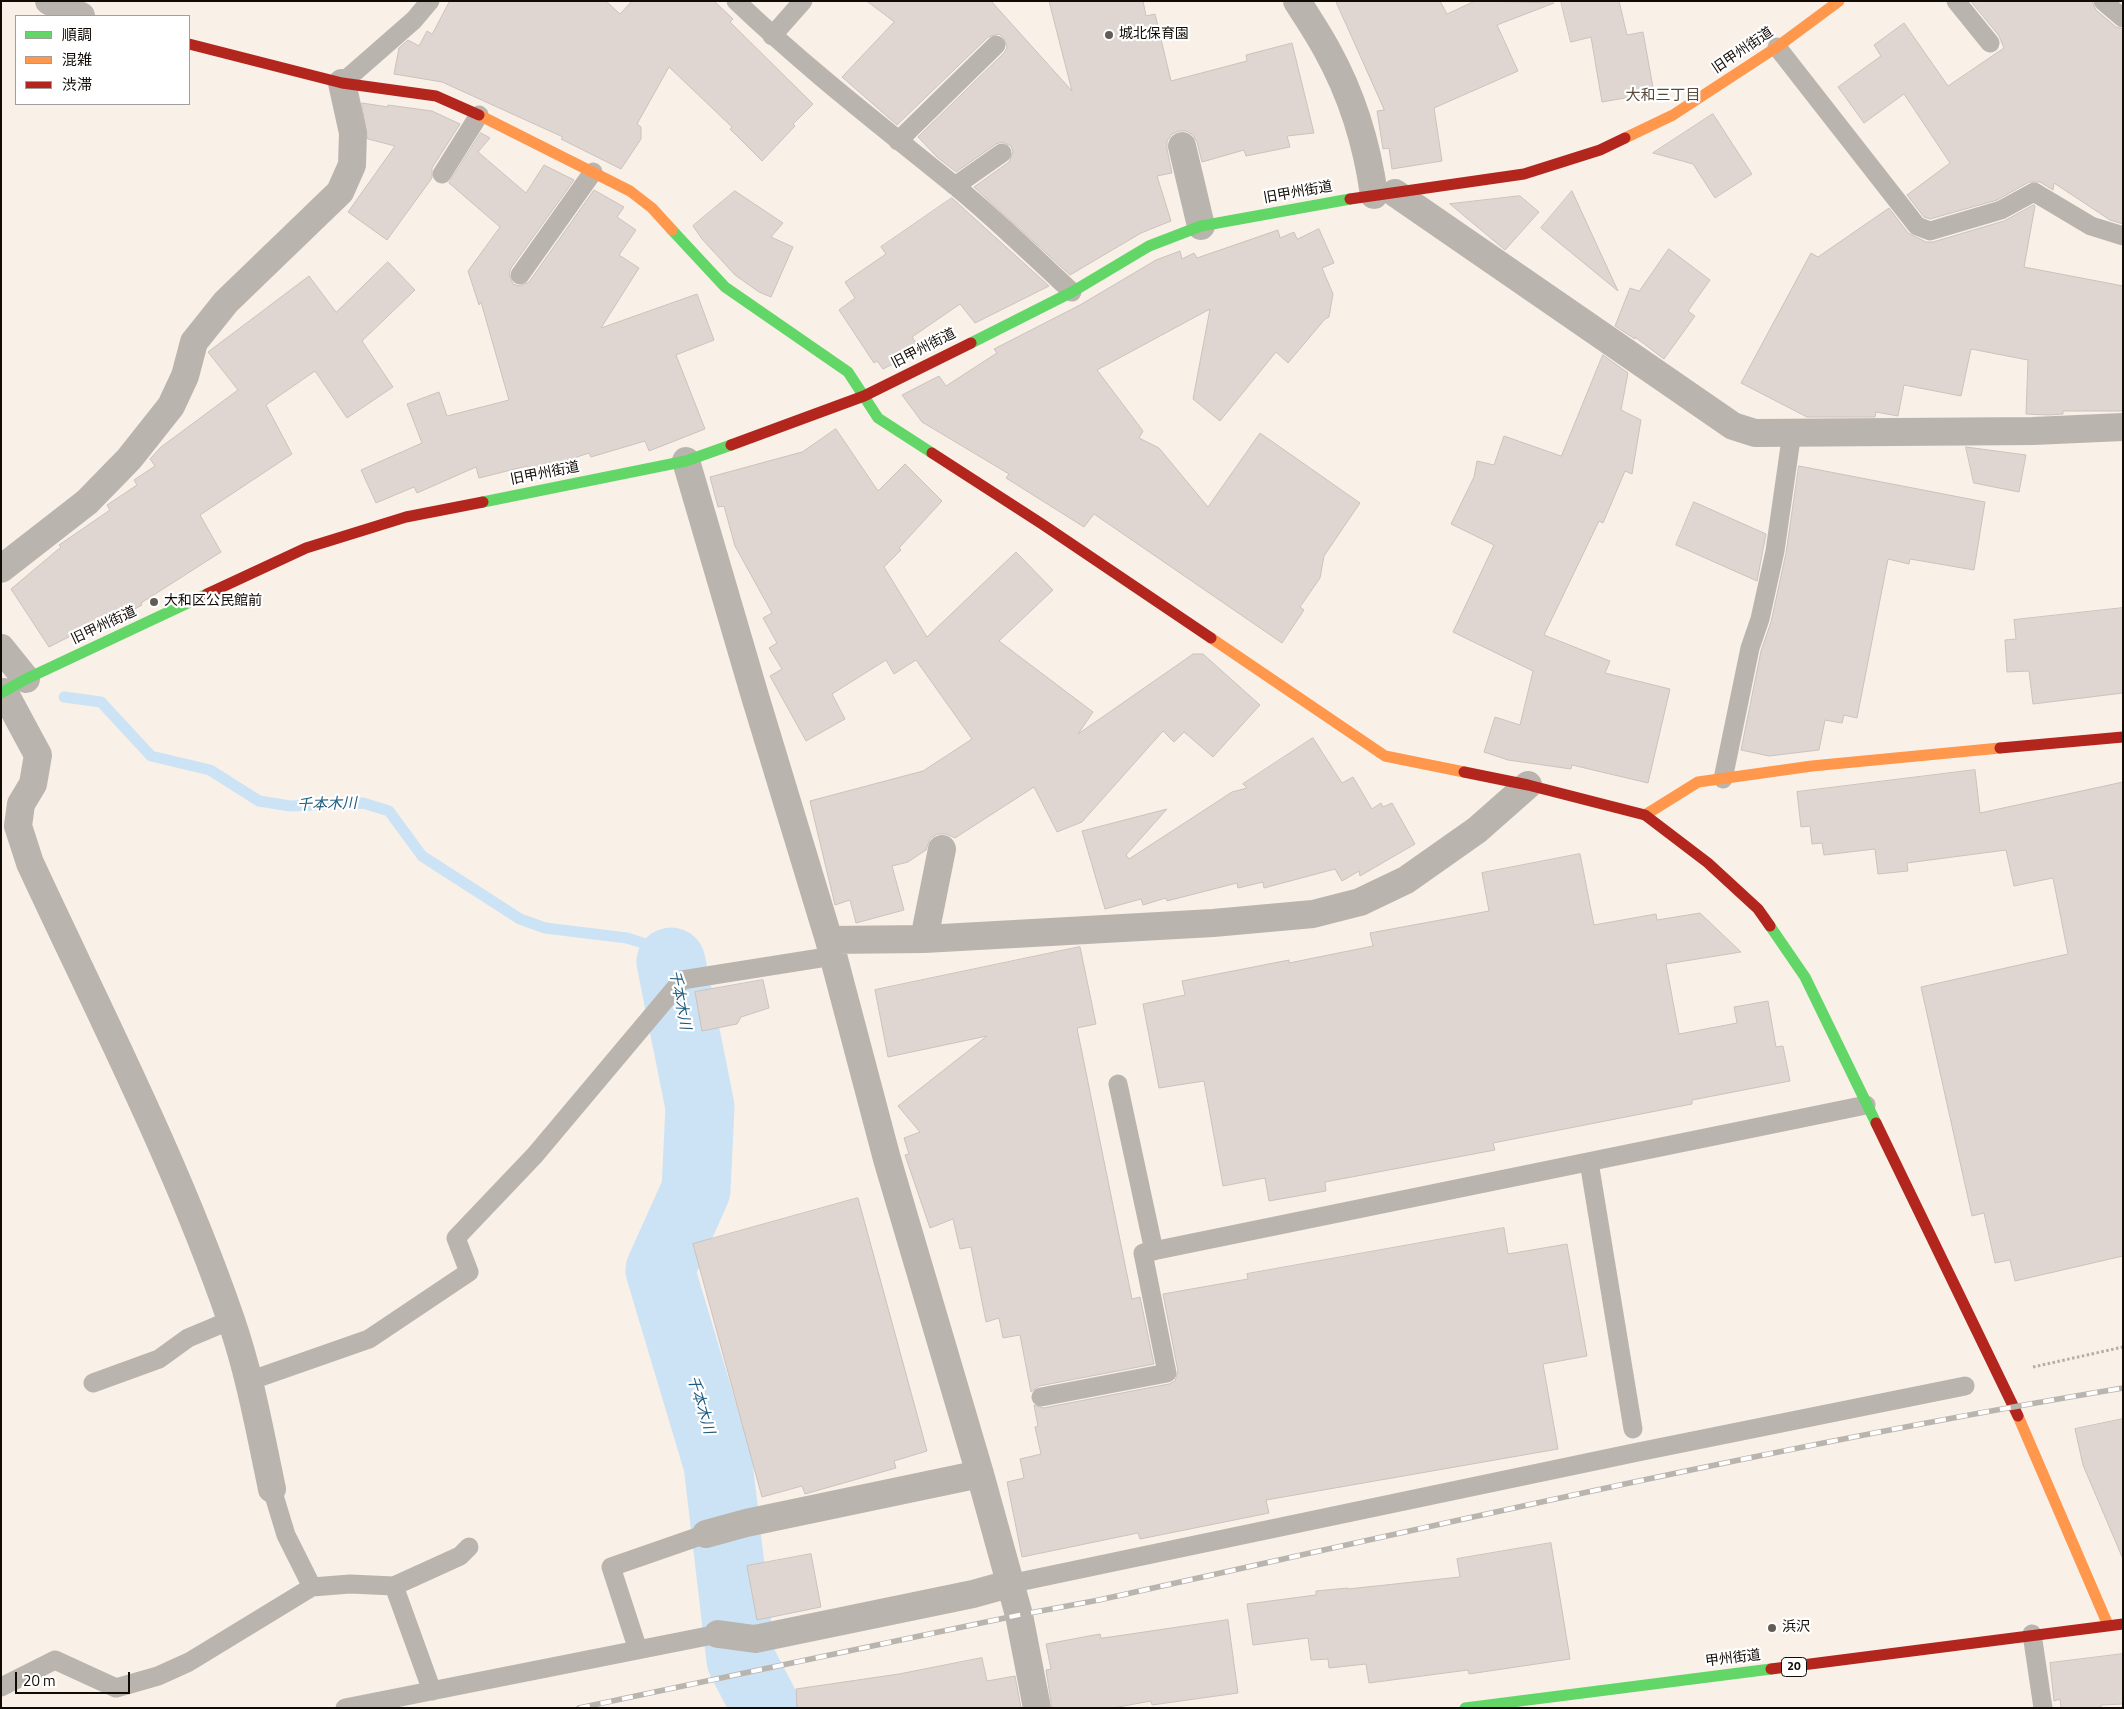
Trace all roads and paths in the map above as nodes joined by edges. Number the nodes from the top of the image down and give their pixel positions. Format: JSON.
{"nodes":[{"id":1,"x":49,"y":1,"type":"edge"},
{"id":2,"x":430,"y":1,"type":"edge"},
{"id":3,"x":736,"y":1,"type":"edge"},
{"id":4,"x":803,"y":1,"type":"edge"},
{"id":5,"x":1297,"y":1,"type":"edge"},
{"id":6,"x":1839,"y":1,"type":"edge"},
{"id":7,"x":1956,"y":1,"type":"edge"},
{"id":8,"x":2103,"y":1,"type":"edge"},
{"id":9,"x":80,"y":15,"type":"edge"},
{"id":10,"x":2123,"y":18,"type":"edge"},
{"id":11,"x":772,"y":36,"type":"junction"},
{"id":12,"x":1990,"y":43,"type":"dead end"},
{"id":13,"x":190,"y":44,"type":"edge"},
{"id":14,"x":996,"y":45,"type":"dead end"},
{"id":15,"x":1777,"y":47,"type":"junction"},
{"id":16,"x":342,"y":83,"type":"junction"},
{"id":17,"x":479,"y":115,"type":"junction"},
{"id":18,"x":898,"y":141,"type":"junction"},
{"id":19,"x":1182,"y":146,"type":"dead end"},
{"id":20,"x":1002,"y":153,"type":"dead end"},
{"id":21,"x":593,"y":172,"type":"junction"},
{"id":22,"x":442,"y":174,"type":"dead end"},
{"id":23,"x":955,"y":186,"type":"junction"},
{"id":24,"x":1385,"y":194,"type":"junction"},
{"id":25,"x":1201,"y":226,"type":"junction"},
{"id":26,"x":2123,"y":236,"type":"edge"},
{"id":27,"x":520,"y":275,"type":"dead end"},
{"id":28,"x":1072,"y":292,"type":"junction"},
{"id":29,"x":864,"y":396,"type":"junction"},
{"id":30,"x":2123,"y":427,"type":"edge"},
{"id":31,"x":1792,"y":432,"type":"junction"},
{"id":32,"x":686,"y":461,"type":"junction"},
{"id":33,"x":1,"y":569,"type":"edge"},
{"id":34,"x":1,"y":648,"type":"edge"},
{"id":35,"x":10,"y":688,"type":"edge"},
{"id":36,"x":2123,"y":737,"type":"edge"},
{"id":37,"x":1722,"y":779,"type":"junction"},
{"id":38,"x":1528,"y":785,"type":"junction"},
{"id":39,"x":1645,"y":815,"type":"junction"},
{"id":40,"x":942,"y":849,"type":"dead end"},
{"id":41,"x":924,"y":939,"type":"junction"},
{"id":42,"x":831,"y":948,"type":"junction"},
{"id":43,"x":1118,"y":1084,"type":"dead end"},
{"id":44,"x":1866,"y":1105,"type":"junction"},
{"id":45,"x":1589,"y":1162,"type":"junction"},
{"id":46,"x":1154,"y":1251,"type":"junction"},
{"id":47,"x":231,"y":1320,"type":"junction"},
{"id":48,"x":2123,"y":1346,"type":"edge"},
{"id":49,"x":1999,"y":1375,"type":"junction"},
{"id":50,"x":249,"y":1381,"type":"junction"},
{"id":51,"x":93,"y":1383,"type":"dead end"},
{"id":52,"x":1965,"y":1386,"type":"dead end"},
{"id":53,"x":1041,"y":1397,"type":"dead end"},
{"id":54,"x":1633,"y":1429,"type":"dead end"},
{"id":55,"x":980,"y":1474,"type":"junction"},
{"id":56,"x":272,"y":1489,"type":"joint"},
{"id":57,"x":706,"y":1534,"type":"joint"},
{"id":58,"x":468,"y":1548,"type":"dead end"},
{"id":59,"x":1009,"y":1584,"type":"junction"},
{"id":60,"x":394,"y":1586,"type":"junction"},
{"id":61,"x":312,"y":1587,"type":"junction"},
{"id":62,"x":2123,"y":1624,"type":"edge"},
{"id":63,"x":2108,"y":1625,"type":"junction"},
{"id":64,"x":718,"y":1634,"type":"joint"},
{"id":65,"x":2032,"y":1634,"type":"junction"},
{"id":66,"x":638,"y":1650,"type":"junction"},
{"id":67,"x":1,"y":1687,"type":"edge"},
{"id":68,"x":432,"y":1691,"type":"junction"},
{"id":69,"x":345,"y":1708,"type":"edge"},
{"id":70,"x":1037,"y":1708,"type":"edge"},
{"id":71,"x":1465,"y":1708,"type":"edge"},
{"id":72,"x":2043,"y":1708,"type":"edge"}],
"edges":[{"from":1,"to":9,"type":"street"},
{"from":2,"to":16,"type":"lane"},
{"from":3,"to":11,"type":"lane"},
{"from":4,"to":11,"type":"lane"},
{"from":5,"to":24,"type":"street"},
{"from":6,"to":15,"type":"main road","name":"旧甲州街道"},
{"from":7,"to":12,"type":"lane"},
{"from":8,"to":10,"type":"lane"},
{"from":11,"to":18,"type":"lane"},
{"from":13,"to":16,"type":"main road"},
{"from":14,"to":18,"type":"lane"},
{"from":15,"to":24,"type":"main road","name":"旧甲州街道"},
{"from":15,"to":26,"type":"lane"},
{"from":16,"to":17,"type":"main road"},
{"from":16,"to":33,"type":"street"},
{"from":17,"to":21,"type":"main road"},
{"from":17,"to":22,"type":"lane"},
{"from":18,"to":23,"type":"lane"},
{"from":19,"to":25,"type":"street"},
{"from":20,"to":23,"type":"lane"},
{"from":21,"to":27,"type":"lane"},
{"from":21,"to":29,"type":"main road"},
{"from":23,"to":28,"type":"lane"},
{"from":24,"to":25,"type":"main road","name":"旧甲州街道"},
{"from":24,"to":31,"type":"street"},
{"from":25,"to":28,"type":"main road","name":"旧甲州街道"},
{"from":28,"to":29,"type":"main road","name":"旧甲州街道"},
{"from":29,"to":32,"type":"main road","name":"旧甲州街道"},
{"from":29,"to":38,"type":"main road"},
{"from":30,"to":31,"type":"street"},
{"from":31,"to":37,"type":"lane"},
{"from":32,"to":35,"type":"main road","name":"旧甲州街道"},
{"from":32,"to":42,"type":"street"},
{"from":34,"to":35,"type":"street"},
{"from":35,"to":47,"type":"street"},
{"from":36,"to":37,"type":"main road"},
{"from":37,"to":39,"type":"main road"},
{"from":38,"to":39,"type":"main road"},
{"from":38,"to":41,"type":"street"},
{"from":39,"to":44,"type":"main road"},
{"from":40,"to":41,"type":"street"},
{"from":41,"to":42,"type":"street"},
{"from":42,"to":50,"type":"lane"},
{"from":42,"to":55,"type":"street"},
{"from":43,"to":46,"type":"lane"},
{"from":44,"to":45,"type":"lane"},
{"from":44,"to":49,"type":"main road"},
{"from":45,"to":46,"type":"lane"},
{"from":45,"to":54,"type":"lane"},
{"from":46,"to":53,"type":"lane"},
{"from":47,"to":50,"type":"street"},
{"from":47,"to":51,"type":"lane"},
{"from":48,"to":49,"type":"path"},
{"from":49,"to":63,"type":"main road"},
{"from":50,"to":56,"type":"street"},
{"from":52,"to":59,"type":"lane"},
{"from":55,"to":57,"type":"street"},
{"from":55,"to":59,"type":"street"},
{"from":56,"to":61,"type":"lane"},
{"from":57,"to":66,"type":"lane"},
{"from":58,"to":60,"type":"lane"},
{"from":59,"to":64,"type":"street"},
{"from":59,"to":70,"type":"street"},
{"from":60,"to":61,"type":"lane"},
{"from":60,"to":68,"type":"lane"},
{"from":61,"to":67,"type":"lane"},
{"from":62,"to":63,"type":"main road","name":"甲州街道","number":"20"},
{"from":63,"to":65,"type":"main road","name":"甲州街道","number":"20"},
{"from":64,"to":66,"type":"lane"},
{"from":65,"to":71,"type":"main road","name":"甲州街道","number":"20"},
{"from":65,"to":72,"type":"lane"},
{"from":66,"to":68,"type":"lane"},
{"from":68,"to":69,"type":"lane"}]}
